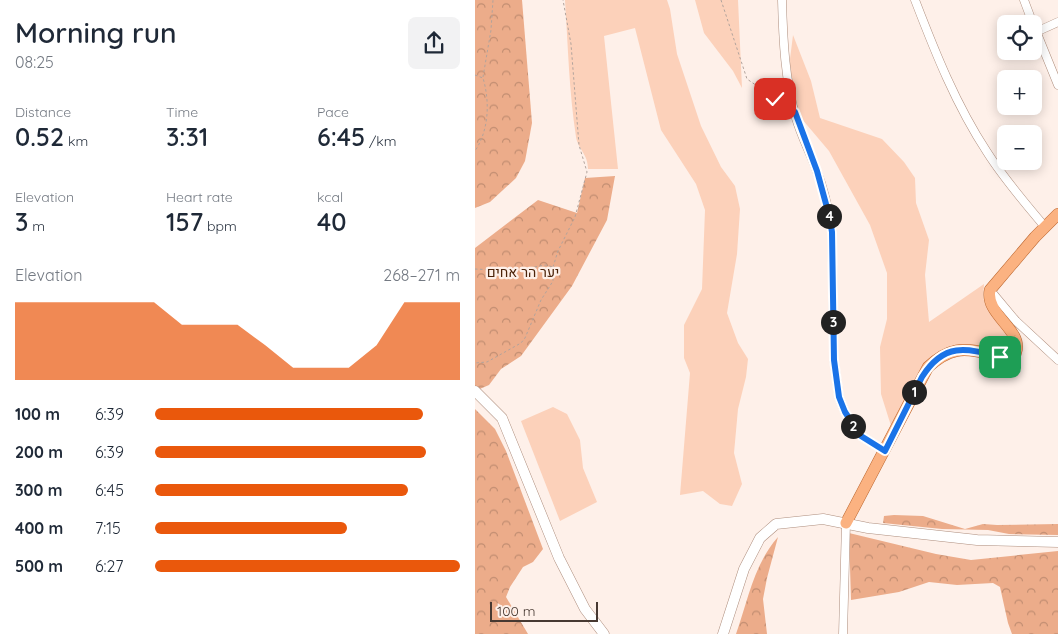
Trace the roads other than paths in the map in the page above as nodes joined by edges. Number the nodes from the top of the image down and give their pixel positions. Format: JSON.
{"nodes":[{"id":1,"x":782,"y":0,"type":"edge"},
{"id":2,"x":915,"y":0,"type":"edge"},
{"id":3,"x":1024,"y":0,"type":"edge"},
{"id":4,"x":1030,"y":15,"type":"edge"},
{"id":5,"x":1058,"y":22,"type":"edge"},
{"id":6,"x":1042,"y":25,"type":"edge"},
{"id":7,"x":1042,"y":46,"type":"edge"},
{"id":8,"x":1058,"y":85,"type":"edge"},
{"id":9,"x":1058,"y":214,"type":"edge"},
{"id":10,"x":1045,"y":227,"type":"junction"},
{"id":11,"x":990,"y":290,"type":"junction"},
{"id":12,"x":1058,"y":360,"type":"edge"},
{"id":13,"x":475,"y":391,"type":"edge"},
{"id":14,"x":885,"y":451,"type":"junction"},
{"id":15,"x":845,"y":523,"type":"junction"},
{"id":16,"x":1058,"y":542,"type":"edge"},
{"id":17,"x":604,"y":634,"type":"edge"},
{"id":18,"x":723,"y":634,"type":"edge"},
{"id":19,"x":843,"y":634,"type":"edge"}],
"edges":[{"from":1,"to":14,"type":"street"},
{"from":2,"to":10,"type":"street"},
{"from":3,"to":4,"type":"street"},
{"from":5,"to":6,"type":"street"},
{"from":7,"to":8,"type":"street"},
{"from":9,"to":10,"type":"main road"},
{"from":10,"to":11,"type":"main road"},
{"from":11,"to":12,"type":"street"},
{"from":11,"to":14,"type":"main road"},
{"from":13,"to":17,"type":"main road"},
{"from":14,"to":15,"type":"main road"},
{"from":15,"to":16,"type":"main road"},
{"from":15,"to":18,"type":"main road"},
{"from":15,"to":19,"type":"street"}]}
